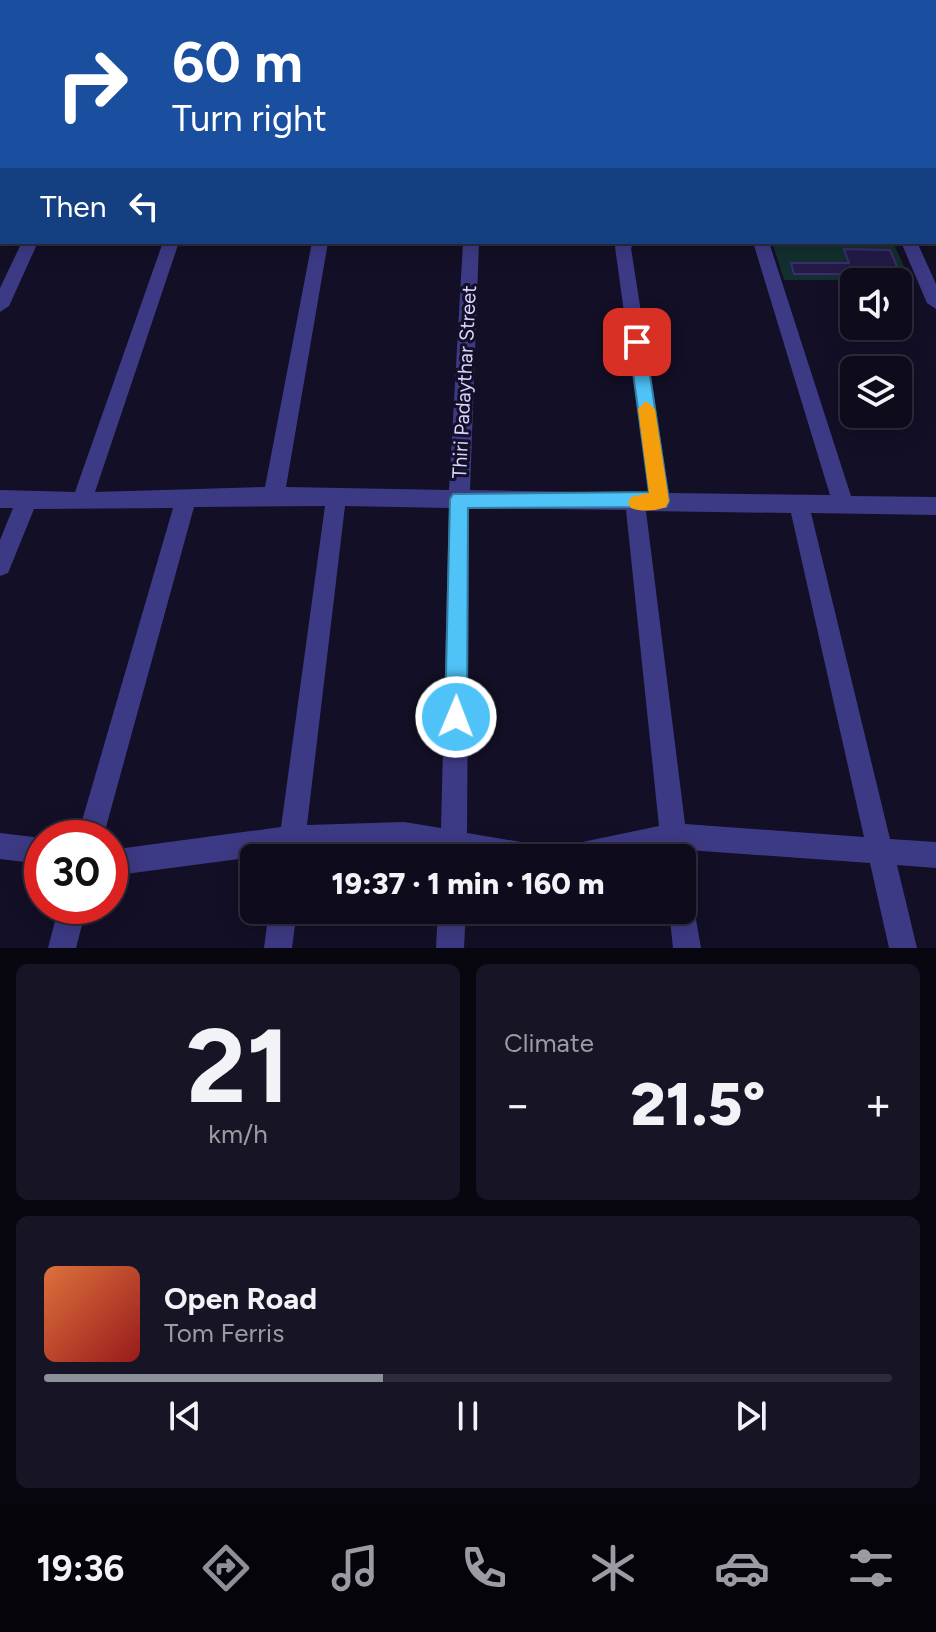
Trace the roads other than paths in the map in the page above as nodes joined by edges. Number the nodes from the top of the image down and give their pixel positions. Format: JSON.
{"nodes":[{"id":1,"x":29,"y":244,"type":"edge"},
{"id":2,"x":170,"y":244,"type":"edge"},
{"id":3,"x":320,"y":244,"type":"edge"},
{"id":4,"x":471,"y":244,"type":"edge"},
{"id":5,"x":625,"y":244,"type":"edge"},
{"id":6,"x":762,"y":244,"type":"edge"},
{"id":7,"x":910,"y":244,"type":"edge"},
{"id":8,"x":936,"y":303,"type":"edge"},
{"id":9,"x":0,"y":306,"type":"edge"},
{"id":10,"x":187,"y":496,"type":"junction"},
{"id":11,"x":274,"y":496,"type":"junction"},
{"id":12,"x":336,"y":497,"type":"junction"},
{"id":13,"x":0,"y":499,"type":"edge"},
{"id":14,"x":459,"y":499,"type":"junction"},
{"id":15,"x":27,"y":500,"type":"junction"},
{"id":16,"x":82,"y":501,"type":"junction"},
{"id":17,"x":660,"y":501,"type":"junction"},
{"id":18,"x":635,"y":503,"type":"junction"},
{"id":19,"x":799,"y":504,"type":"junction"},
{"id":20,"x":843,"y":504,"type":"junction"},
{"id":21,"x":936,"y":506,"type":"edge"},
{"id":22,"x":0,"y":566,"type":"edge"},
{"id":23,"x":95,"y":820,"type":"edge"},
{"id":24,"x":292,"y":844,"type":"edge"},
{"id":25,"x":331,"y":844,"type":"edge"},
{"id":26,"x":434,"y":844,"type":"edge"},
{"id":27,"x":454,"y":844,"type":"edge"},
{"id":28,"x":675,"y":844,"type":"edge"},
{"id":29,"x":0,"y":846,"type":"edge"},
{"id":30,"x":696,"y":847,"type":"edge"},
{"id":31,"x":24,"y":849,"type":"edge"},
{"id":32,"x":880,"y":850,"type":"junction"},
{"id":33,"x":240,"y":853,"type":"edge"},
{"id":34,"x":936,"y":855,"type":"edge"},
{"id":35,"x":128,"y":862,"type":"edge"},
{"id":36,"x":68,"y":924,"type":"edge"},
{"id":37,"x":281,"y":924,"type":"edge"},
{"id":38,"x":451,"y":924,"type":"edge"},
{"id":39,"x":684,"y":924,"type":"edge"},
{"id":40,"x":62,"y":948,"type":"edge"},
{"id":41,"x":278,"y":948,"type":"edge"},
{"id":42,"x":450,"y":948,"type":"edge"},
{"id":43,"x":687,"y":948,"type":"edge"},
{"id":44,"x":903,"y":948,"type":"edge"}],
"edges":[{"from":1,"to":9,"type":"street"},
{"from":2,"to":16,"type":"street"},
{"from":3,"to":11,"type":"street"},
{"from":4,"to":14,"type":"street","name":"Thiri Padaythar Street"},
{"from":5,"to":17,"type":"street"},
{"from":6,"to":20,"type":"street"},
{"from":7,"to":8,"type":"street"},
{"from":10,"to":11,"type":"street"},
{"from":10,"to":16,"type":"street"},
{"from":10,"to":23,"type":"street"},
{"from":11,"to":12,"type":"street"},
{"from":12,"to":14,"type":"street"},
{"from":12,"to":24,"type":"street"},
{"from":13,"to":15,"type":"street"},
{"from":14,"to":18,"type":"street"},
{"from":14,"to":27,"type":"street","name":"Thiri Padaythar Street"},
{"from":15,"to":16,"type":"street"},
{"from":15,"to":22,"type":"street"},
{"from":17,"to":18,"type":"street"},
{"from":17,"to":19,"type":"street"},
{"from":18,"to":28,"type":"street"},
{"from":19,"to":20,"type":"street"},
{"from":19,"to":32,"type":"street"},
{"from":20,"to":21,"type":"street"},
{"from":25,"to":26,"type":"street"},
{"from":29,"to":31,"type":"street"},
{"from":30,"to":32,"type":"street"},
{"from":32,"to":34,"type":"street"},
{"from":32,"to":44,"type":"street"},
{"from":33,"to":35,"type":"street"},
{"from":36,"to":40,"type":"street"},
{"from":37,"to":41,"type":"street"},
{"from":38,"to":42,"type":"street"},
{"from":39,"to":43,"type":"street"}]}
